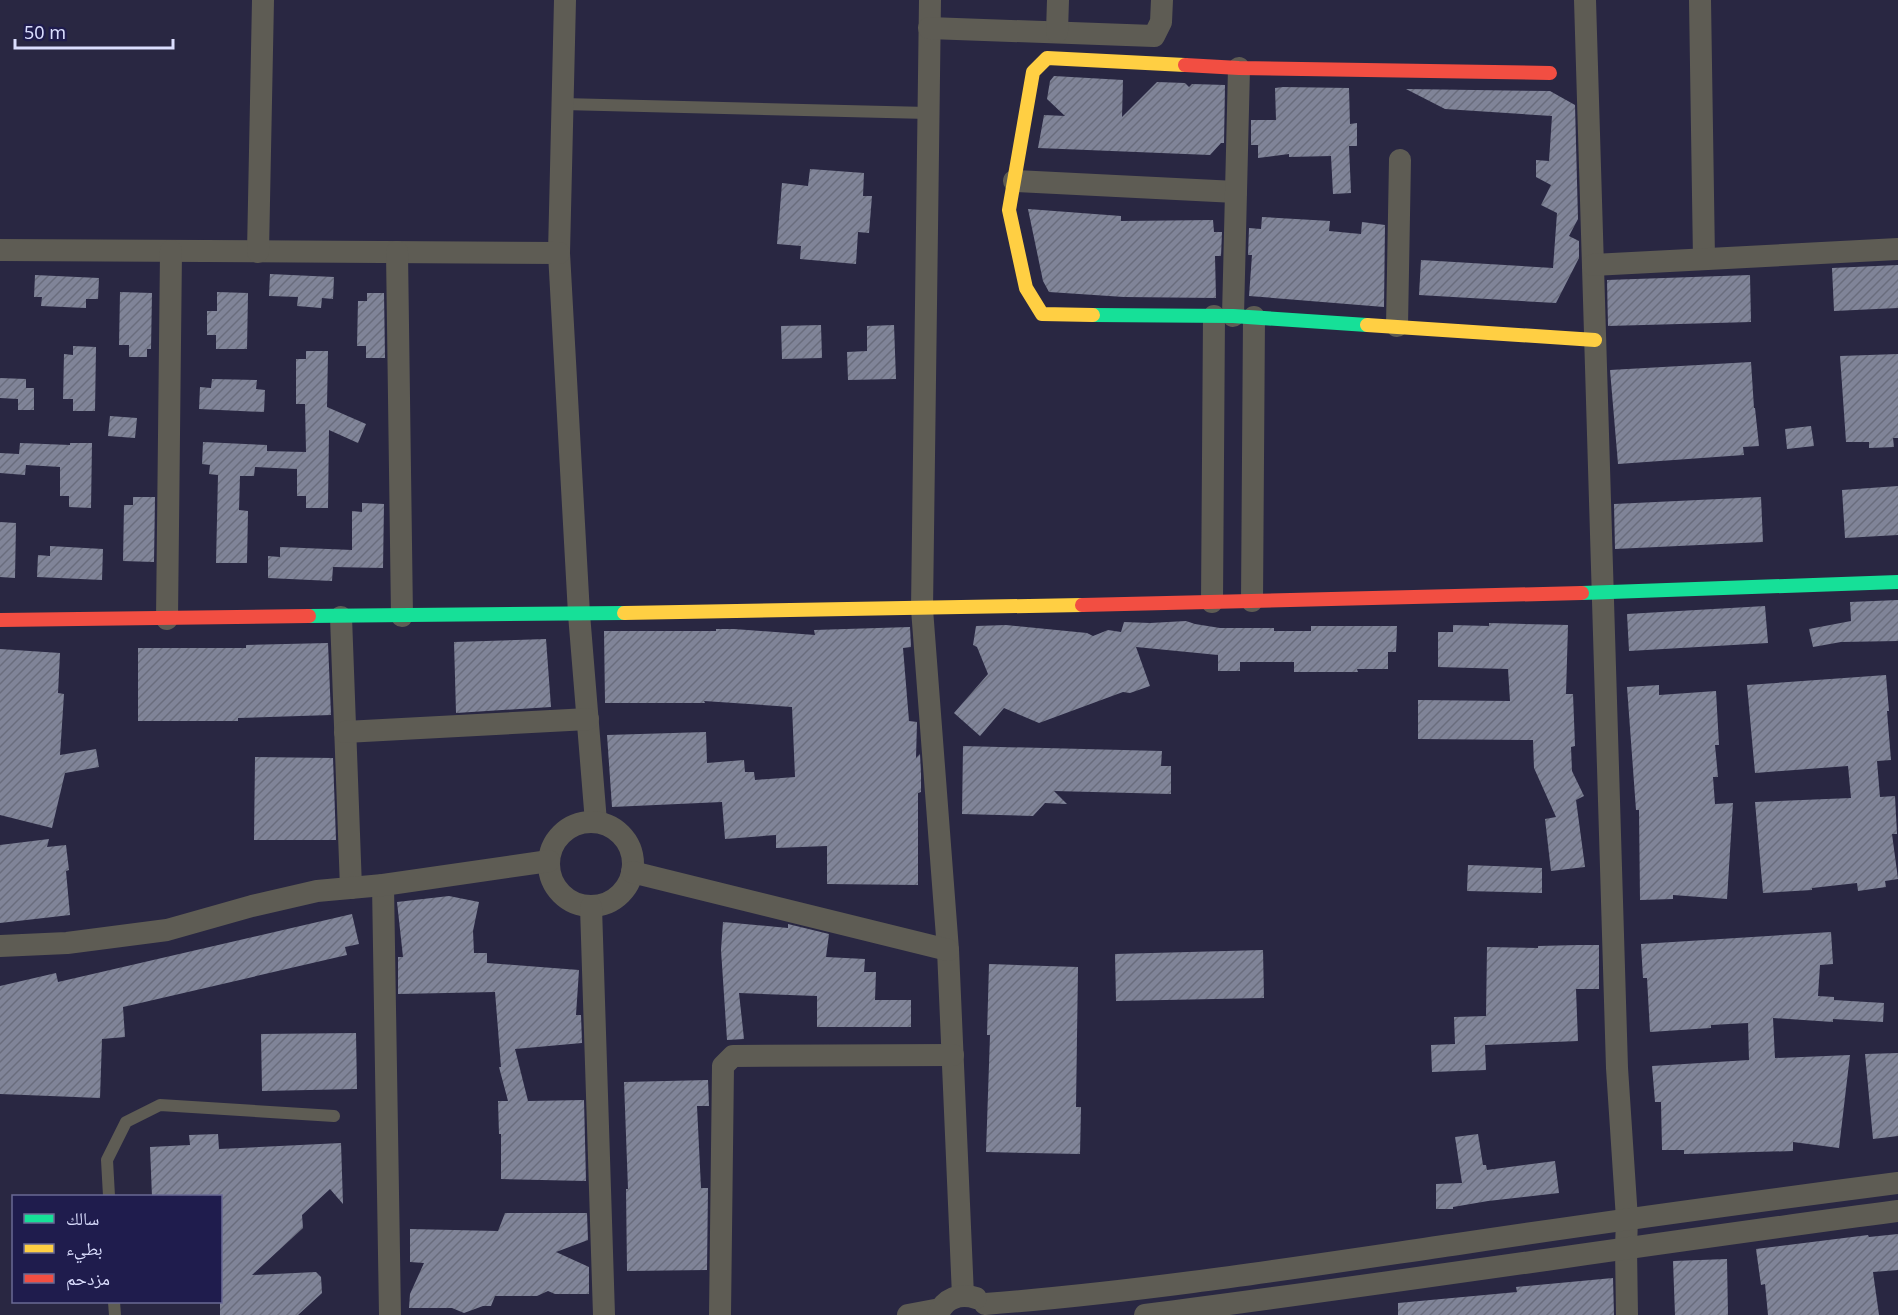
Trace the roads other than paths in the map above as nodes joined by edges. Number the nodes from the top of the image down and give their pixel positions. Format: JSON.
{"nodes":[{"id":1,"x":263,"y":0,"type":"edge"},
{"id":2,"x":565,"y":0,"type":"edge"},
{"id":3,"x":930,"y":0,"type":"edge"},
{"id":4,"x":1058,"y":0,"type":"edge"},
{"id":5,"x":1162,"y":0,"type":"edge"},
{"id":6,"x":1585,"y":0,"type":"edge"},
{"id":7,"x":1700,"y":0,"type":"edge"},
{"id":8,"x":929,"y":28,"type":"junction"},
{"id":9,"x":1057,"y":32,"type":"junction"},
{"id":10,"x":1239,"y":68,"type":"junction"},
{"id":11,"x":1550,"y":73,"type":"dead end"},
{"id":12,"x":563,"y":104,"type":"junction"},
{"id":13,"x":928,"y":114,"type":"junction"},
{"id":14,"x":1400,"y":160,"type":"dead end"},
{"id":15,"x":1014,"y":181,"type":"junction"},
{"id":16,"x":1236,"y":192,"type":"junction"},
{"id":17,"x":1898,"y":249,"type":"edge"},
{"id":18,"x":0,"y":250,"type":"edge"},
{"id":19,"x":171,"y":251,"type":"junction"},
{"id":20,"x":258,"y":252,"type":"junction"},
{"id":21,"x":397,"y":252,"type":"junction"},
{"id":22,"x":559,"y":253,"type":"junction"},
{"id":23,"x":1704,"y":259,"type":"junction"},
{"id":24,"x":1593,"y":265,"type":"junction"},
{"id":25,"x":1234,"y":317,"type":"junction"},
{"id":26,"x":1397,"y":326,"type":"junction"},
{"id":27,"x":1595,"y":340,"type":"junction"},
{"id":28,"x":1898,"y":582,"type":"edge"},
{"id":29,"x":1602,"y":592,"type":"junction"},
{"id":30,"x":1252,"y":601,"type":"junction"},
{"id":31,"x":1212,"y":602,"type":"junction"},
{"id":32,"x":922,"y":609,"type":"junction"},
{"id":33,"x":579,"y":614,"type":"junction"},
{"id":34,"x":402,"y":616,"type":"junction"},
{"id":35,"x":341,"y":617,"type":"junction"},
{"id":36,"x":167,"y":619,"type":"junction"},
{"id":37,"x":0,"y":620,"type":"edge"},
{"id":38,"x":588,"y":719,"type":"junction"},
{"id":39,"x":345,"y":732,"type":"junction"},
{"id":40,"x":596,"y":822,"type":"junction"},
{"id":41,"x":549,"y":861,"type":"junction"},
{"id":42,"x":632,"y":872,"type":"junction"},
{"id":43,"x":382,"y":885,"type":"junction"},
{"id":44,"x":351,"y":888,"type":"junction"},
{"id":45,"x":591,"y":907,"type":"junction"},
{"id":46,"x":0,"y":946,"type":"edge"},
{"id":47,"x":948,"y":950,"type":"junction"},
{"id":48,"x":952,"y":1055,"type":"junction"},
{"id":49,"x":334,"y":1116,"type":"dead end"},
{"id":50,"x":1898,"y":1183,"type":"edge"},
{"id":51,"x":109,"y":1195,"type":"edge"},
{"id":52,"x":1898,"y":1211,"type":"edge"},
{"id":53,"x":1627,"y":1219,"type":"junction"},
{"id":54,"x":1626,"y":1248,"type":"junction"},
{"id":55,"x":963,"y":1296,"type":"junction"},
{"id":56,"x":1249,"y":1308,"type":"edge"},
{"id":57,"x":988,"y":1310,"type":"edge"},
{"id":58,"x":939,"y":1312,"type":"edge"},
{"id":59,"x":390,"y":1315,"type":"edge"},
{"id":60,"x":604,"y":1315,"type":"edge"},
{"id":61,"x":720,"y":1315,"type":"edge"},
{"id":62,"x":908,"y":1315,"type":"edge"},
{"id":63,"x":1145,"y":1315,"type":"edge"},
{"id":64,"x":1627,"y":1315,"type":"edge"}],
"edges":[{"from":1,"to":20,"type":"street"},
{"from":2,"to":12,"type":"street"},
{"from":3,"to":8,"type":"street"},
{"from":4,"to":9,"type":"street"},
{"from":5,"to":9,"type":"street"},
{"from":6,"to":24,"type":"street"},
{"from":7,"to":23,"type":"street"},
{"from":8,"to":9,"type":"street"},
{"from":8,"to":13,"type":"street"},
{"from":10,"to":11,"type":"street"},
{"from":10,"to":15,"type":"street"},
{"from":10,"to":16,"type":"street"},
{"from":12,"to":13,"type":"lane"},
{"from":12,"to":22,"type":"street"},
{"from":13,"to":32,"type":"street"},
{"from":14,"to":26,"type":"street"},
{"from":15,"to":16,"type":"street"},
{"from":15,"to":25,"type":"street"},
{"from":16,"to":25,"type":"street"},
{"from":17,"to":23,"type":"street"},
{"from":18,"to":19,"type":"street"},
{"from":19,"to":20,"type":"street"},
{"from":19,"to":36,"type":"street"},
{"from":20,"to":21,"type":"street"},
{"from":21,"to":22,"type":"street"},
{"from":21,"to":34,"type":"street"},
{"from":22,"to":33,"type":"street"},
{"from":23,"to":24,"type":"street"},
{"from":24,"to":27,"type":"street"},
{"from":25,"to":26,"type":"street"},
{"from":25,"to":30,"type":"street"},
{"from":25,"to":31,"type":"street"},
{"from":26,"to":27,"type":"street"},
{"from":27,"to":29,"type":"street"},
{"from":28,"to":29,"type":"street"},
{"from":29,"to":30,"type":"street"},
{"from":29,"to":53,"type":"street"},
{"from":30,"to":31,"type":"street"},
{"from":31,"to":32,"type":"street"},
{"from":32,"to":33,"type":"street"},
{"from":32,"to":47,"type":"street"},
{"from":33,"to":34,"type":"street"},
{"from":33,"to":38,"type":"street"},
{"from":34,"to":35,"type":"street"},
{"from":35,"to":36,"type":"street"},
{"from":35,"to":39,"type":"street"},
{"from":36,"to":37,"type":"street"},
{"from":38,"to":39,"type":"street"},
{"from":38,"to":40,"type":"street"},
{"from":39,"to":44,"type":"street"},
{"from":40,"to":41,"type":"street"},
{"from":40,"to":42,"type":"street"},
{"from":41,"to":43,"type":"street"},
{"from":41,"to":45,"type":"street"},
{"from":42,"to":45,"type":"street"},
{"from":42,"to":47,"type":"street"},
{"from":43,"to":44,"type":"street"},
{"from":43,"to":59,"type":"street"},
{"from":44,"to":46,"type":"street"},
{"from":45,"to":60,"type":"street"},
{"from":47,"to":48,"type":"street"},
{"from":48,"to":55,"type":"street"},
{"from":48,"to":61,"type":"street"},
{"from":49,"to":51,"type":"lane"},
{"from":50,"to":53,"type":"street"},
{"from":52,"to":54,"type":"street"},
{"from":53,"to":54,"type":"street"},
{"from":53,"to":57,"type":"street"},
{"from":54,"to":56,"type":"street"},
{"from":54,"to":64,"type":"street"},
{"from":55,"to":57,"type":"street"},
{"from":55,"to":58,"type":"street"},
{"from":56,"to":63,"type":"street"},
{"from":58,"to":62,"type":"street"}]}
